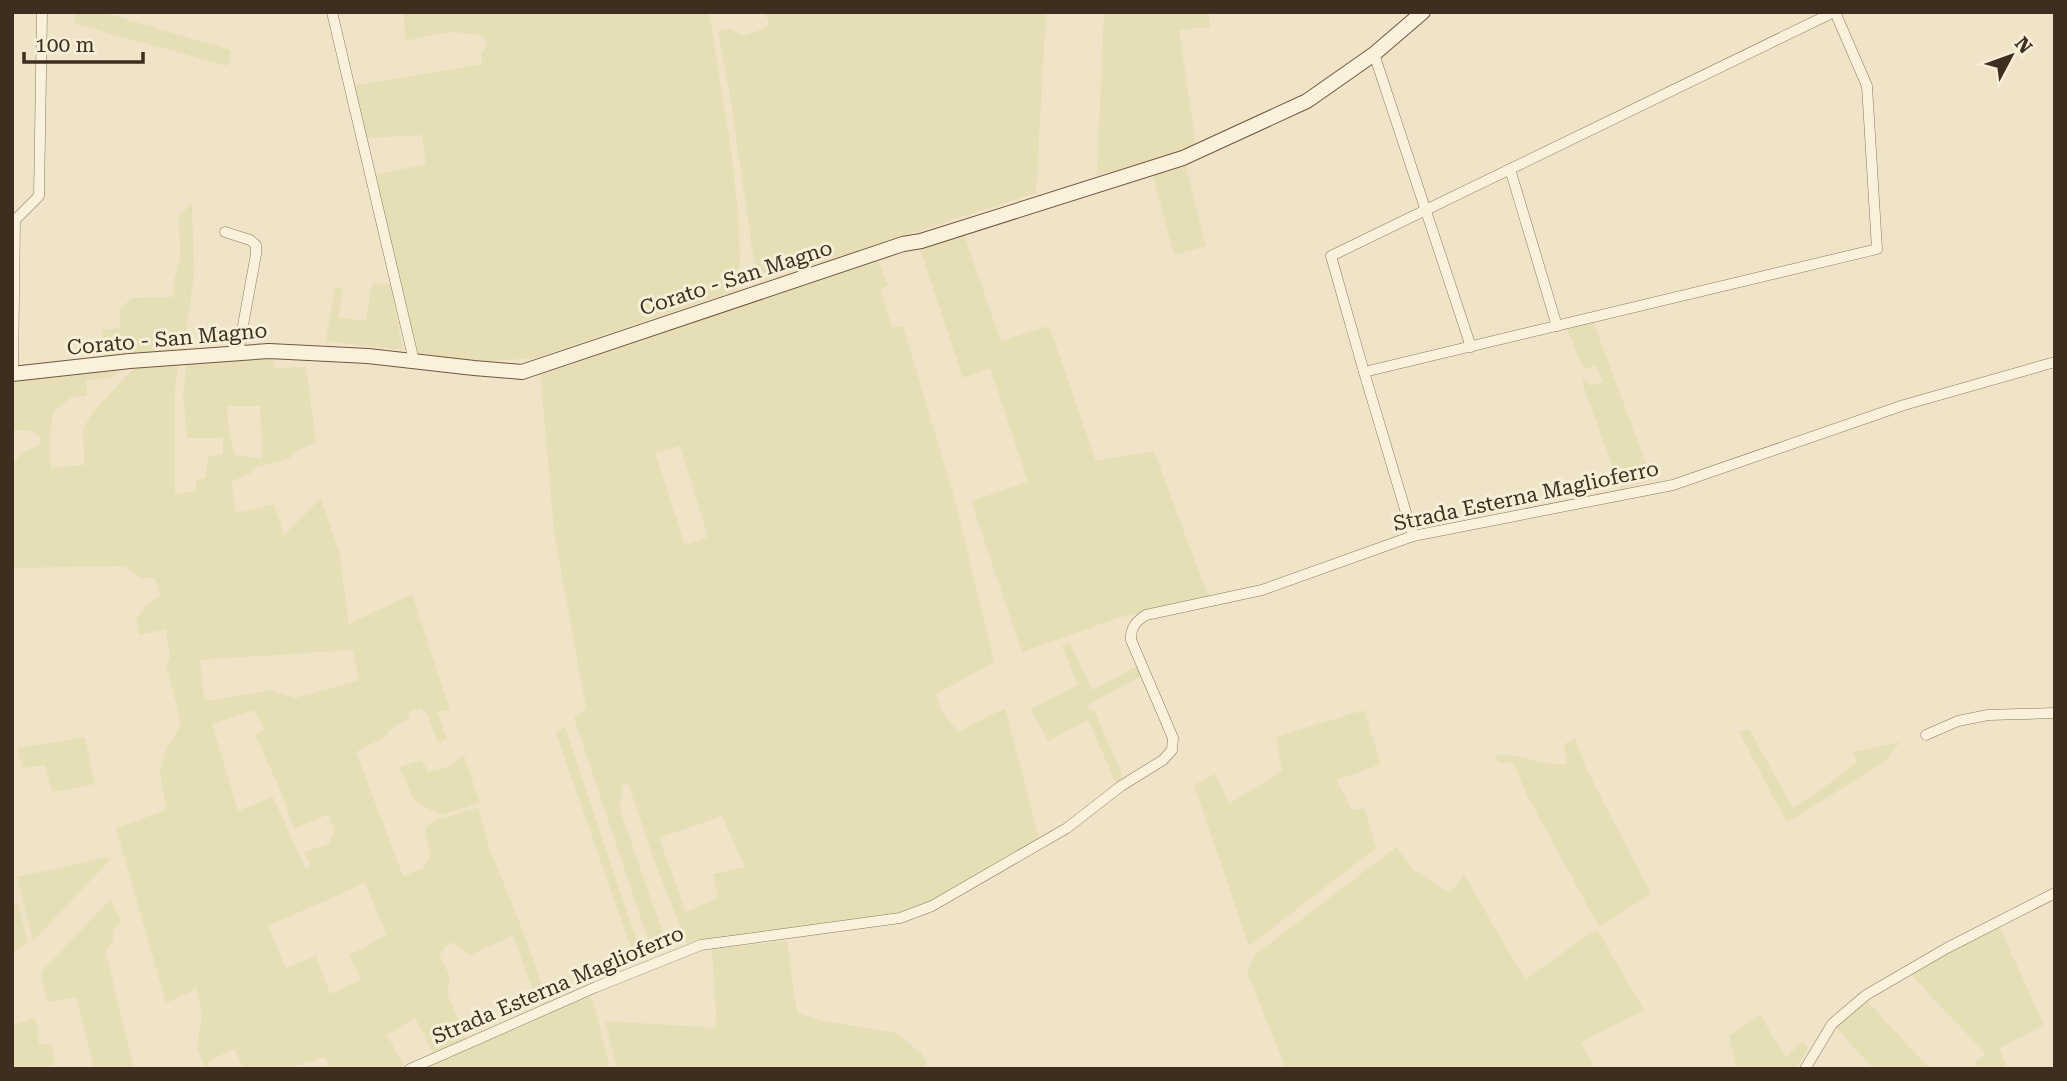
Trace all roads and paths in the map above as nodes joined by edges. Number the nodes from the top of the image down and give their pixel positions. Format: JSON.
{"nodes":[{"id":1,"x":42,"y":12,"type":"edge"},
{"id":2,"x":332,"y":12,"type":"edge"},
{"id":3,"x":1423,"y":12,"type":"edge"},
{"id":4,"x":1835,"y":12,"type":"edge"},
{"id":5,"x":1374,"y":54,"type":"junction"},
{"id":6,"x":1510,"y":169,"type":"junction"},
{"id":7,"x":1426,"y":210,"type":"junction"},
{"id":8,"x":225,"y":232,"type":"dead end"},
{"id":9,"x":1557,"y":326,"type":"junction"},
{"id":10,"x":1471,"y":346,"type":"junction"},
{"id":11,"x":238,"y":353,"type":"junction"},
{"id":12,"x":414,"y":361,"type":"junction"},
{"id":13,"x":2055,"y":362,"type":"edge"},
{"id":14,"x":1364,"y":372,"type":"junction"},
{"id":15,"x":13,"y":374,"type":"edge"},
{"id":16,"x":1413,"y":536,"type":"junction"},
{"id":17,"x":2055,"y":713,"type":"edge"},
{"id":18,"x":1926,"y":735,"type":"dead end"},
{"id":19,"x":2055,"y":893,"type":"edge"},
{"id":20,"x":410,"y":1069,"type":"edge"},
{"id":21,"x":1805,"y":1069,"type":"edge"}],
"edges":[{"from":1,"to":15,"type":"street"},
{"from":2,"to":12,"type":"street"},
{"from":3,"to":5,"type":"main road","name":"Corato - San Magno"},
{"from":4,"to":6,"type":"street"},
{"from":4,"to":9,"type":"street"},
{"from":5,"to":7,"type":"street"},
{"from":5,"to":12,"type":"main road","name":"Corato - San Magno"},
{"from":6,"to":7,"type":"street"},
{"from":6,"to":9,"type":"street"},
{"from":7,"to":10,"type":"street"},
{"from":7,"to":14,"type":"street"},
{"from":8,"to":11,"type":"street"},
{"from":9,"to":10,"type":"street"},
{"from":10,"to":14,"type":"street"},
{"from":11,"to":12,"type":"main road","name":"Corato - San Magno"},
{"from":11,"to":15,"type":"main road","name":"Corato - San Magno"},
{"from":13,"to":16,"type":"street","name":"Strada Esterna Maglioferro"},
{"from":14,"to":16,"type":"street"},
{"from":16,"to":20,"type":"street","name":"Strada Esterna Maglioferro"},
{"from":17,"to":18,"type":"street"},
{"from":19,"to":21,"type":"street"}]}
